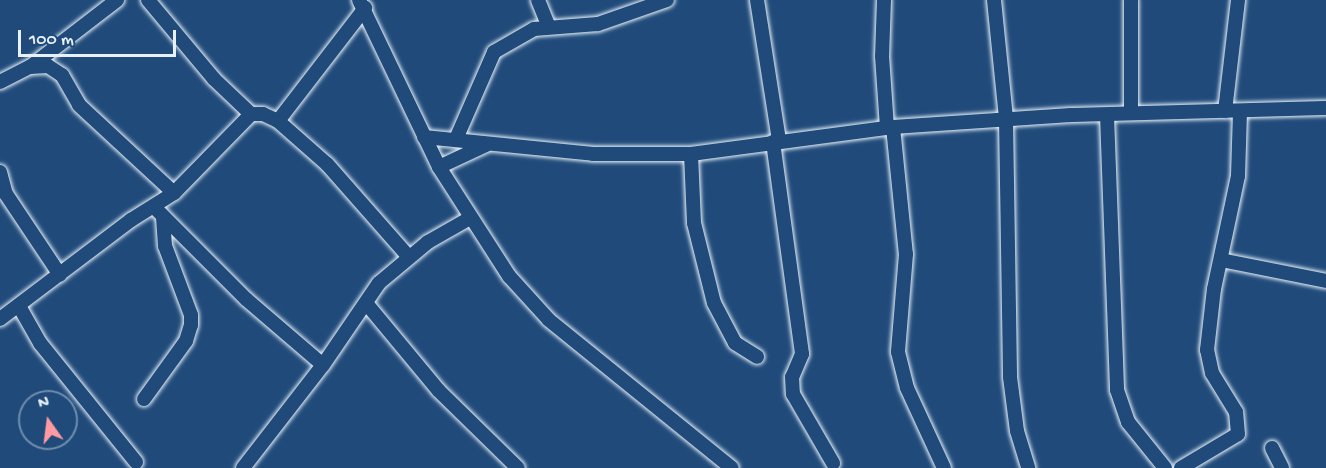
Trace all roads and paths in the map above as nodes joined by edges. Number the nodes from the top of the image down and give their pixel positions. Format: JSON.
{"nodes":[{"id":1,"x":117,"y":0,"type":"edge"},
{"id":2,"x":148,"y":0,"type":"edge"},
{"id":3,"x":538,"y":0,"type":"edge"},
{"id":4,"x":668,"y":0,"type":"edge"},
{"id":5,"x":757,"y":0,"type":"edge"},
{"id":6,"x":884,"y":0,"type":"edge"},
{"id":7,"x":994,"y":0,"type":"edge"},
{"id":8,"x":1131,"y":0,"type":"edge"},
{"id":9,"x":1238,"y":0,"type":"edge"},
{"id":10,"x":362,"y":4,"type":"edge"},
{"id":11,"x":549,"y":27,"type":"junction"},
{"id":12,"x":30,"y":66,"type":"junction"},
{"id":13,"x":0,"y":82,"type":"edge"},
{"id":14,"x":1326,"y":108,"type":"edge"},
{"id":15,"x":1225,"y":111,"type":"junction"},
{"id":16,"x":1240,"y":111,"type":"junction"},
{"id":17,"x":1131,"y":112,"type":"junction"},
{"id":18,"x":251,"y":114,"type":"junction"},
{"id":19,"x":1107,"y":114,"type":"junction"},
{"id":20,"x":1006,"y":119,"type":"junction"},
{"id":21,"x":278,"y":121,"type":"junction"},
{"id":22,"x":890,"y":127,"type":"junction"},
{"id":23,"x":424,"y":137,"type":"junction"},
{"id":24,"x":456,"y":140,"type":"junction"},
{"id":25,"x":776,"y":141,"type":"junction"},
{"id":26,"x":486,"y":145,"type":"junction"},
{"id":27,"x":691,"y":154,"type":"junction"},
{"id":28,"x":439,"y":167,"type":"junction"},
{"id":29,"x":0,"y":172,"type":"edge"},
{"id":30,"x":174,"y":193,"type":"junction"},
{"id":31,"x":3,"y":196,"type":"edge"},
{"id":32,"x":159,"y":212,"type":"junction"},
{"id":33,"x":470,"y":218,"type":"junction"},
{"id":34,"x":408,"y":256,"type":"junction"},
{"id":35,"x":1221,"y":260,"type":"junction"},
{"id":36,"x":60,"y":275,"type":"junction"},
{"id":37,"x":1326,"y":281,"type":"edge"},
{"id":38,"x":366,"y":303,"type":"junction"},
{"id":39,"x":19,"y":306,"type":"junction"},
{"id":40,"x":0,"y":319,"type":"edge"},
{"id":41,"x":757,"y":357,"type":"dead end"},
{"id":42,"x":323,"y":365,"type":"junction"},
{"id":43,"x":144,"y":399,"type":"dead end"},
{"id":44,"x":1272,"y":448,"type":"dead end"},
{"id":45,"x":136,"y":462,"type":"dead end"},
{"id":46,"x":834,"y":463,"type":"dead end"},
{"id":47,"x":243,"y":468,"type":"edge"},
{"id":48,"x":518,"y":468,"type":"edge"},
{"id":49,"x":732,"y":468,"type":"edge"},
{"id":50,"x":944,"y":468,"type":"edge"},
{"id":51,"x":1028,"y":468,"type":"edge"},
{"id":52,"x":1165,"y":468,"type":"edge"},
{"id":53,"x":1181,"y":468,"type":"edge"},
{"id":54,"x":1282,"y":468,"type":"edge"}],
"edges":[{"from":1,"to":12,"type":"street"},
{"from":2,"to":18,"type":"street"},
{"from":3,"to":11,"type":"street"},
{"from":4,"to":11,"type":"street"},
{"from":5,"to":25,"type":"street"},
{"from":6,"to":22,"type":"street"},
{"from":7,"to":20,"type":"street"},
{"from":8,"to":17,"type":"street"},
{"from":9,"to":15,"type":"street"},
{"from":10,"to":21,"type":"street"},
{"from":10,"to":23,"type":"street"},
{"from":11,"to":24,"type":"street"},
{"from":12,"to":13,"type":"street"},
{"from":12,"to":30,"type":"street"},
{"from":14,"to":16,"type":"street"},
{"from":15,"to":16,"type":"street"},
{"from":15,"to":17,"type":"street"},
{"from":16,"to":35,"type":"street"},
{"from":17,"to":19,"type":"street"},
{"from":18,"to":21,"type":"street"},
{"from":18,"to":30,"type":"street"},
{"from":19,"to":20,"type":"street"},
{"from":19,"to":52,"type":"street"},
{"from":20,"to":22,"type":"street"},
{"from":20,"to":51,"type":"street"},
{"from":21,"to":34,"type":"street"},
{"from":22,"to":25,"type":"street"},
{"from":22,"to":50,"type":"street"},
{"from":23,"to":24,"type":"street"},
{"from":23,"to":28,"type":"street"},
{"from":24,"to":26,"type":"street"},
{"from":25,"to":27,"type":"street"},
{"from":25,"to":46,"type":"street"},
{"from":26,"to":27,"type":"street"},
{"from":26,"to":28,"type":"street"},
{"from":27,"to":41,"type":"street"},
{"from":28,"to":33,"type":"street"},
{"from":29,"to":31,"type":"street"},
{"from":30,"to":32,"type":"street"},
{"from":31,"to":36,"type":"street"},
{"from":32,"to":36,"type":"street"},
{"from":32,"to":42,"type":"street"},
{"from":32,"to":43,"type":"street"},
{"from":33,"to":34,"type":"street"},
{"from":33,"to":49,"type":"street"},
{"from":34,"to":38,"type":"street"},
{"from":35,"to":37,"type":"street"},
{"from":35,"to":53,"type":"street"},
{"from":36,"to":39,"type":"street"},
{"from":38,"to":42,"type":"street"},
{"from":38,"to":48,"type":"street"},
{"from":39,"to":40,"type":"street"},
{"from":39,"to":45,"type":"street"},
{"from":42,"to":47,"type":"street"},
{"from":44,"to":54,"type":"street"}]}
